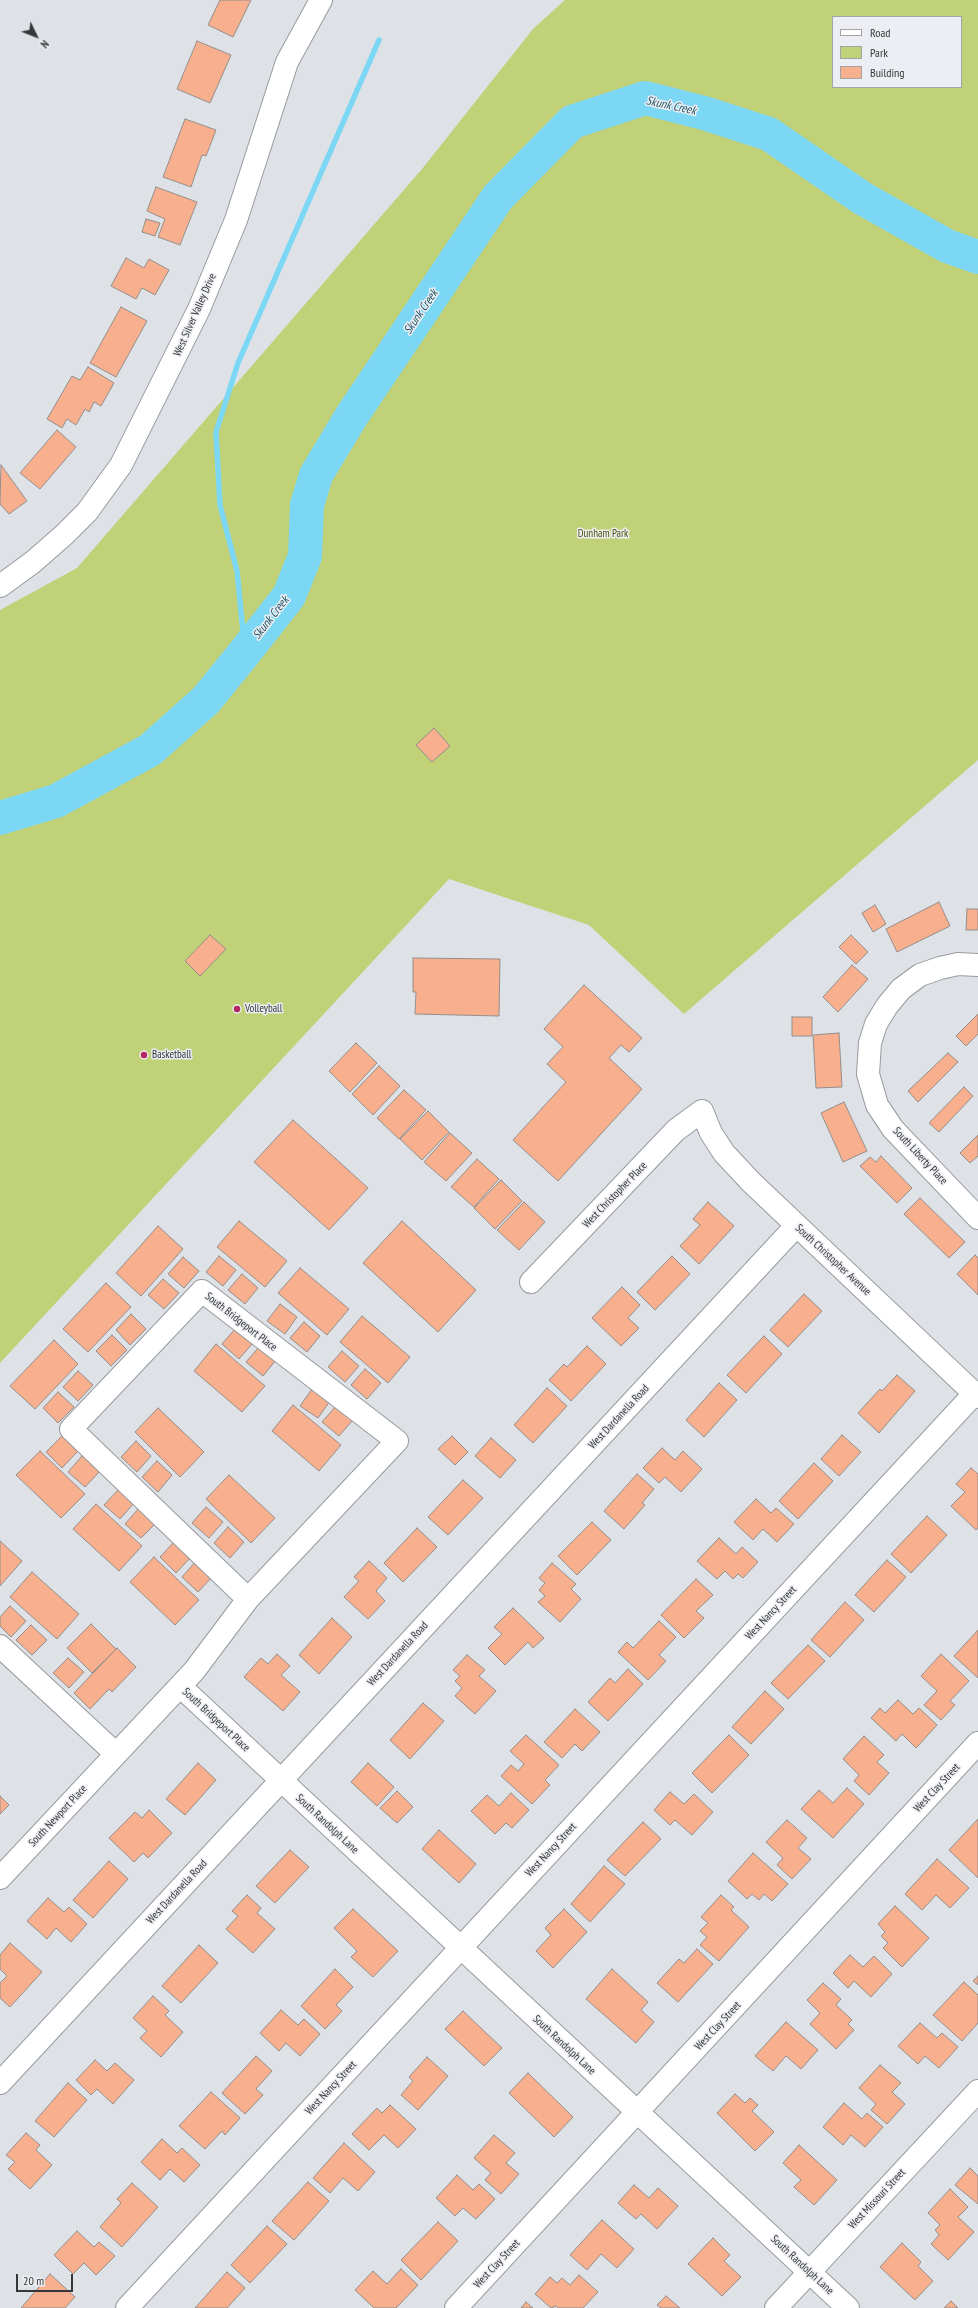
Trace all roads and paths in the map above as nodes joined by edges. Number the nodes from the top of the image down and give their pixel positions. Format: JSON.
{"nodes":[{"id":1,"x":321,"y":0,"type":"edge"},
{"id":2,"x":0,"y":586,"type":"edge"},
{"id":3,"x":978,"y":965,"type":"edge"},
{"id":4,"x":702,"y":1111,"type":"joint"},
{"id":5,"x":978,"y":1218,"type":"edge"},
{"id":6,"x":796,"y":1226,"type":"junction"},
{"id":7,"x":531,"y":1282,"type":"dead end"},
{"id":8,"x":976,"y":1395,"type":"edge"},
{"id":9,"x":248,"y":1599,"type":"junction"},
{"id":10,"x":0,"y":1646,"type":"edge"},
{"id":11,"x":180,"y":1686,"type":"junction"},
{"id":12,"x":978,"y":1743,"type":"edge"},
{"id":13,"x":116,"y":1754,"type":"junction"},
{"id":14,"x":280,"y":1780,"type":"junction"},
{"id":15,"x":0,"y":1878,"type":"edge"},
{"id":16,"x":460,"y":1948,"type":"junction"},
{"id":17,"x":0,"y":2083,"type":"edge"},
{"id":18,"x":978,"y":2091,"type":"edge"},
{"id":19,"x":637,"y":2113,"type":"junction"},
{"id":20,"x":810,"y":2272,"type":"junction"},
{"id":21,"x":127,"y":2308,"type":"edge"},
{"id":22,"x":456,"y":2308,"type":"edge"},
{"id":23,"x":776,"y":2308,"type":"edge"},
{"id":24,"x":848,"y":2308,"type":"edge"}],
"edges":[{"from":1,"to":2,"type":"street","name":"West Silver Valley Drive"},
{"from":3,"to":5,"type":"street","name":"South Liberty Place"},
{"from":4,"to":6,"type":"street","name":"South Christopher Avenue"},
{"from":4,"to":7,"type":"street","name":"West Christopher Place"},
{"from":6,"to":8,"type":"street","name":"South Christopher Avenue"},
{"from":6,"to":14,"type":"street","name":"West Dardanella Road"},
{"from":8,"to":16,"type":"street","name":"West Nancy Street"},
{"from":9,"to":9,"type":"street","name":"South Bridgeport Place"},
{"from":9,"to":11,"type":"street","name":"South Bridgeport Place"},
{"from":10,"to":13,"type":"street"},
{"from":11,"to":13,"type":"street","name":"South Newport Place"},
{"from":11,"to":14,"type":"street","name":"South Bridgeport Place"},
{"from":12,"to":19,"type":"street","name":"West Clay Street"},
{"from":13,"to":15,"type":"street","name":"South Newport Place"},
{"from":14,"to":16,"type":"street","name":"South Randolph Lane"},
{"from":14,"to":17,"type":"street","name":"West Dardanella Road"},
{"from":16,"to":19,"type":"street","name":"South Randolph Lane"},
{"from":16,"to":21,"type":"street","name":"West Nancy Street"},
{"from":18,"to":20,"type":"street","name":"West Missouri Street"},
{"from":19,"to":20,"type":"street","name":"South Randolph Lane"},
{"from":19,"to":22,"type":"street","name":"West Clay Street"},
{"from":20,"to":23,"type":"street","name":"West Missouri Street"},
{"from":20,"to":24,"type":"street","name":"South Randolph Lane"}]}
